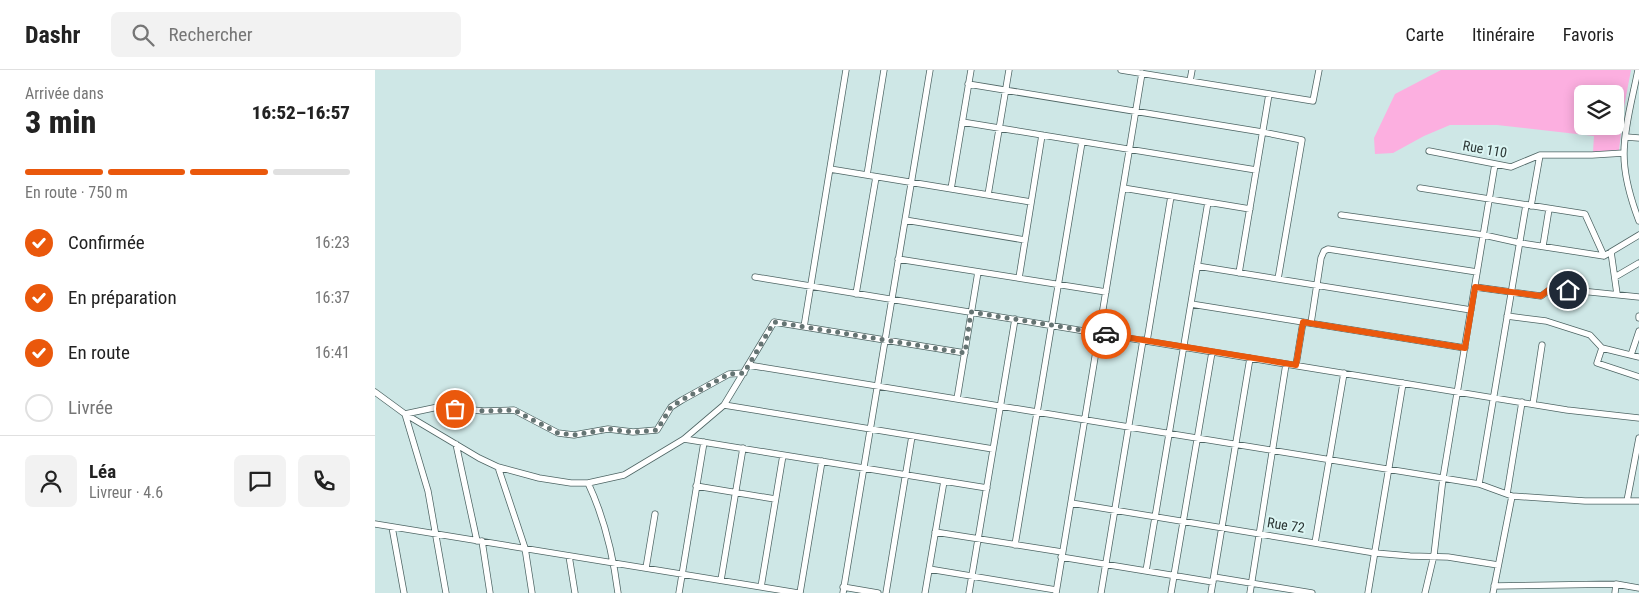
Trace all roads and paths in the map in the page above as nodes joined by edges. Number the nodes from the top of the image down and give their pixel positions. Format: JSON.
{"nodes":[{"id":1,"x":846,"y":70,"type":"edge"},
{"id":2,"x":884,"y":70,"type":"edge"},
{"id":3,"x":930,"y":70,"type":"edge"},
{"id":4,"x":971,"y":70,"type":"edge"},
{"id":5,"x":1009,"y":70,"type":"edge"},
{"id":6,"x":1121,"y":70,"type":"edge"},
{"id":7,"x":1192,"y":70,"type":"edge"},
{"id":8,"x":1319,"y":70,"type":"edge"},
{"id":9,"x":1638,"y":70,"type":"edge"},
{"id":10,"x":1142,"y":74,"type":"junction"},
{"id":11,"x":1190,"y":81,"type":"junction"},
{"id":12,"x":968,"y":84,"type":"junction"},
{"id":13,"x":1006,"y":90,"type":"junction"},
{"id":14,"x":1269,"y":94,"type":"junction"},
{"id":15,"x":1136,"y":111,"type":"junction"},
{"id":16,"x":962,"y":122,"type":"junction"},
{"id":17,"x":999,"y":128,"type":"junction"},
{"id":18,"x":1263,"y":132,"type":"junction"},
{"id":19,"x":1043,"y":135,"type":"junction"},
{"id":20,"x":1625,"y":137,"type":"junction"},
{"id":21,"x":1639,"y":138,"type":"edge"},
{"id":22,"x":1082,"y":142,"type":"junction"},
{"id":23,"x":1129,"y":149,"type":"junction"},
{"id":24,"x":1429,"y":151,"type":"dead end"},
{"id":25,"x":1624,"y":153,"type":"junction"},
{"id":26,"x":1540,"y":155,"type":"junction"},
{"id":27,"x":1495,"y":164,"type":"junction"},
{"id":28,"x":830,"y":169,"type":"junction"},
{"id":29,"x":1256,"y":170,"type":"junction"},
{"id":30,"x":867,"y":175,"type":"junction"},
{"id":31,"x":876,"y":177,"type":"junction"},
{"id":32,"x":911,"y":182,"type":"junction"},
{"id":33,"x":1123,"y":188,"type":"junction"},
{"id":34,"x":1420,"y":188,"type":"dead end"},
{"id":35,"x":951,"y":189,"type":"junction"},
{"id":36,"x":988,"y":195,"type":"junction"},
{"id":37,"x":1171,"y":196,"type":"junction"},
{"id":38,"x":1490,"y":199,"type":"junction"},
{"id":39,"x":1031,"y":202,"type":"junction"},
{"id":40,"x":1208,"y":202,"type":"junction"},
{"id":41,"x":1529,"y":205,"type":"junction"},
{"id":42,"x":1250,"y":209,"type":"junction"},
{"id":43,"x":1549,"y":209,"type":"junction"},
{"id":44,"x":1341,"y":215,"type":"dead end"},
{"id":45,"x":905,"y":220,"type":"junction"},
{"id":46,"x":1639,"y":222,"type":"edge"},
{"id":47,"x":1484,"y":235,"type":"junction"},
{"id":48,"x":1639,"y":235,"type":"edge"},
{"id":49,"x":1025,"y":240,"type":"junction"},
{"id":50,"x":1520,"y":243,"type":"junction"},
{"id":51,"x":1543,"y":246,"type":"junction"},
{"id":52,"x":1611,"y":252,"type":"junction"},
{"id":53,"x":1604,"y":256,"type":"junction"},
{"id":54,"x":898,"y":259,"type":"junction"},
{"id":55,"x":1639,"y":263,"type":"edge"},
{"id":56,"x":1197,"y":266,"type":"junction"},
{"id":57,"x":978,"y":272,"type":"junction"},
{"id":58,"x":1477,"y":272,"type":"junction"},
{"id":59,"x":1239,"y":273,"type":"junction"},
{"id":60,"x":755,"y":277,"type":"dead end"},
{"id":61,"x":1615,"y":277,"type":"junction"},
{"id":62,"x":1019,"y":278,"type":"junction"},
{"id":63,"x":1278,"y":279,"type":"junction"},
{"id":64,"x":1058,"y":285,"type":"junction"},
{"id":65,"x":1317,"y":285,"type":"junction"},
{"id":66,"x":811,"y":286,"type":"junction"},
{"id":67,"x":1475,"y":287,"type":"junction"},
{"id":68,"x":1106,"y":292,"type":"junction"},
{"id":69,"x":1511,"y":292,"type":"junction"},
{"id":70,"x":857,"y":294,"type":"junction"},
{"id":71,"x":1617,"y":294,"type":"junction"},
{"id":72,"x":1639,"y":297,"type":"edge"},
{"id":73,"x":891,"y":299,"type":"junction"},
{"id":74,"x":1191,"y":304,"type":"junction"},
{"id":75,"x":1471,"y":310,"type":"junction"},
{"id":76,"x":971,"y":312,"type":"junction"},
{"id":77,"x":1507,"y":316,"type":"junction"},
{"id":78,"x":1015,"y":320,"type":"junction"},
{"id":79,"x":1303,"y":322,"type":"junction"},
{"id":80,"x":1311,"y":323,"type":"junction"},
{"id":81,"x":1051,"y":326,"type":"junction"},
{"id":82,"x":804,"y":327,"type":"junction"},
{"id":83,"x":1639,"y":331,"type":"edge"},
{"id":84,"x":1099,"y":333,"type":"junction"},
{"id":85,"x":885,"y":340,"type":"junction"},
{"id":86,"x":1145,"y":341,"type":"junction"},
{"id":87,"x":1542,"y":345,"type":"dead end"},
{"id":88,"x":1184,"y":347,"type":"junction"},
{"id":89,"x":1465,"y":348,"type":"junction"},
{"id":90,"x":1602,"y":348,"type":"junction"},
{"id":91,"x":1212,"y":352,"type":"junction"},
{"id":92,"x":965,"y":353,"type":"junction"},
{"id":93,"x":1631,"y":355,"type":"junction"},
{"id":94,"x":1639,"y":357,"type":"edge"},
{"id":95,"x":1250,"y":358,"type":"junction"},
{"id":96,"x":1286,"y":364,"type":"junction"},
{"id":97,"x":748,"y":365,"type":"junction"},
{"id":98,"x":1296,"y":365,"type":"junction"},
{"id":99,"x":744,"y":373,"type":"junction"},
{"id":100,"x":1344,"y":373,"type":"junction"},
{"id":101,"x":1639,"y":377,"type":"edge"},
{"id":102,"x":1403,"y":383,"type":"junction"},
{"id":103,"x":877,"y":386,"type":"junction"},
{"id":104,"x":1458,"y":392,"type":"junction"},
{"id":105,"x":377,"y":394,"type":"edge"},
{"id":106,"x":1494,"y":398,"type":"junction"},
{"id":107,"x":957,"y":399,"type":"junction"},
{"id":108,"x":1522,"y":402,"type":"junction"},
{"id":109,"x":1533,"y":404,"type":"junction"},
{"id":110,"x":724,"y":405,"type":"junction"},
{"id":111,"x":1000,"y":406,"type":"junction"},
{"id":112,"x":1037,"y":412,"type":"junction"},
{"id":113,"x":405,"y":414,"type":"junction"},
{"id":114,"x":1639,"y":418,"type":"edge"},
{"id":115,"x":1084,"y":420,"type":"junction"},
{"id":116,"x":1129,"y":427,"type":"junction"},
{"id":117,"x":870,"y":429,"type":"junction"},
{"id":118,"x":1169,"y":434,"type":"junction"},
{"id":119,"x":912,"y":436,"type":"junction"},
{"id":120,"x":1197,"y":438,"type":"junction"},
{"id":121,"x":1639,"y":438,"type":"edge"},
{"id":122,"x":684,"y":439,"type":"junction"},
{"id":123,"x":704,"y":442,"type":"junction"},
{"id":124,"x":456,"y":444,"type":"junction"},
{"id":125,"x":1236,"y":444,"type":"junction"},
{"id":126,"x":743,"y":448,"type":"junction"},
{"id":127,"x":993,"y":449,"type":"junction"},
{"id":128,"x":1273,"y":450,"type":"junction"},
{"id":129,"x":783,"y":455,"type":"junction"},
{"id":130,"x":1329,"y":460,"type":"junction"},
{"id":131,"x":822,"y":461,"type":"junction"},
{"id":132,"x":497,"y":466,"type":"junction"},
{"id":133,"x":863,"y":468,"type":"junction"},
{"id":134,"x":1389,"y":469,"type":"junction"},
{"id":135,"x":906,"y":475,"type":"junction"},
{"id":136,"x":1443,"y":478,"type":"junction"},
{"id":137,"x":944,"y":481,"type":"junction"},
{"id":138,"x":588,"y":483,"type":"junction"},
{"id":139,"x":1479,"y":484,"type":"junction"},
{"id":140,"x":697,"y":486,"type":"junction"},
{"id":141,"x":987,"y":488,"type":"junction"},
{"id":142,"x":736,"y":492,"type":"junction"},
{"id":143,"x":1509,"y":495,"type":"junction"},
{"id":144,"x":775,"y":499,"type":"junction"},
{"id":145,"x":1627,"y":501,"type":"junction"},
{"id":146,"x":1639,"y":501,"type":"edge"},
{"id":147,"x":1071,"y":503,"type":"junction"},
{"id":148,"x":1115,"y":510,"type":"junction"},
{"id":149,"x":655,"y":514,"type":"dead end"},
{"id":150,"x":1155,"y":517,"type":"junction"},
{"id":151,"x":1183,"y":521,"type":"junction"},
{"id":152,"x":375,"y":524,"type":"edge"},
{"id":153,"x":392,"y":527,"type":"junction"},
{"id":154,"x":1222,"y":528,"type":"junction"},
{"id":155,"x":935,"y":532,"type":"junction"},
{"id":156,"x":437,"y":534,"type":"junction"},
{"id":157,"x":1259,"y":534,"type":"junction"},
{"id":158,"x":978,"y":539,"type":"junction"},
{"id":159,"x":480,"y":541,"type":"junction"},
{"id":160,"x":1315,"y":543,"type":"junction"},
{"id":161,"x":1015,"y":544,"type":"junction"},
{"id":162,"x":525,"y":548,"type":"junction"},
{"id":163,"x":1375,"y":552,"type":"junction"},
{"id":164,"x":1062,"y":555,"type":"junction"},
{"id":165,"x":1434,"y":555,"type":"junction"},
{"id":166,"x":569,"y":556,"type":"junction"},
{"id":167,"x":614,"y":563,"type":"junction"},
{"id":168,"x":1106,"y":565,"type":"junction"},
{"id":169,"x":1498,"y":565,"type":"junction"},
{"id":170,"x":646,"y":568,"type":"junction"},
{"id":171,"x":929,"y":570,"type":"junction"},
{"id":172,"x":1146,"y":571,"type":"junction"},
{"id":173,"x":682,"y":574,"type":"junction"},
{"id":174,"x":972,"y":576,"type":"junction"},
{"id":175,"x":1174,"y":576,"type":"junction"},
{"id":176,"x":721,"y":580,"type":"junction"},
{"id":177,"x":1213,"y":580,"type":"junction"},
{"id":178,"x":1251,"y":583,"type":"junction"},
{"id":179,"x":1616,"y":584,"type":"junction"},
{"id":180,"x":681,"y":586,"type":"junction"},
{"id":181,"x":1494,"y":586,"type":"junction"},
{"id":182,"x":761,"y":587,"type":"junction"},
{"id":183,"x":1639,"y":588,"type":"edge"},
{"id":184,"x":843,"y":590,"type":"edge"},
{"id":185,"x":1556,"y":590,"type":"edge"},
{"id":186,"x":1056,"y":592,"type":"edge"},
{"id":187,"x":404,"y":593,"type":"edge"},
{"id":188,"x":446,"y":593,"type":"edge"},
{"id":189,"x":490,"y":593,"type":"edge"},
{"id":190,"x":532,"y":593,"type":"edge"},
{"id":191,"x":575,"y":593,"type":"edge"},
{"id":192,"x":618,"y":593,"type":"edge"},
{"id":193,"x":679,"y":593,"type":"edge"},
{"id":194,"x":687,"y":593,"type":"edge"},
{"id":195,"x":799,"y":593,"type":"edge"},
{"id":196,"x":878,"y":593,"type":"edge"},
{"id":197,"x":886,"y":593,"type":"edge"},
{"id":198,"x":925,"y":593,"type":"edge"},
{"id":199,"x":969,"y":593,"type":"edge"},
{"id":200,"x":1101,"y":593,"type":"edge"},
{"id":201,"x":1171,"y":593,"type":"edge"},
{"id":202,"x":1211,"y":593,"type":"edge"},
{"id":203,"x":1250,"y":593,"type":"edge"},
{"id":204,"x":1312,"y":593,"type":"edge"},
{"id":205,"x":1368,"y":593,"type":"edge"},
{"id":206,"x":1425,"y":593,"type":"edge"},
{"id":207,"x":1493,"y":593,"type":"edge"},
{"id":208,"x":1615,"y":593,"type":"edge"}],
"edges":[{"from":1,"to":28,"type":"street"},
{"from":2,"to":30,"type":"street"},
{"from":3,"to":32,"type":"street"},
{"from":4,"to":12,"type":"street"},
{"from":5,"to":13,"type":"street"},
{"from":6,"to":10,"type":"street"},
{"from":7,"to":11,"type":"street"},
{"from":8,"to":14,"type":"street"},
{"from":9,"to":20,"type":"street"},
{"from":10,"to":11,"type":"street"},
{"from":10,"to":15,"type":"street"},
{"from":11,"to":14,"type":"street"},
{"from":12,"to":13,"type":"street"},
{"from":12,"to":16,"type":"street"},
{"from":13,"to":15,"type":"street"},
{"from":13,"to":17,"type":"street"},
{"from":14,"to":18,"type":"street"},
{"from":15,"to":18,"type":"street"},
{"from":15,"to":23,"type":"street"},
{"from":16,"to":17,"type":"street"},
{"from":16,"to":35,"type":"street"},
{"from":17,"to":19,"type":"street"},
{"from":17,"to":36,"type":"street"},
{"from":18,"to":29,"type":"street"},
{"from":18,"to":63,"type":"street"},
{"from":19,"to":22,"type":"street"},
{"from":19,"to":39,"type":"street"},
{"from":20,"to":21,"type":"street"},
{"from":20,"to":25,"type":"street"},
{"from":22,"to":23,"type":"street"},
{"from":22,"to":64,"type":"street"},
{"from":23,"to":29,"type":"street"},
{"from":23,"to":33,"type":"street"},
{"from":24,"to":27,"type":"street","name":"Rue 110"},
{"from":25,"to":26,"type":"street","name":"Rue 110"},
{"from":25,"to":46,"type":"street"},
{"from":26,"to":27,"type":"street","name":"Rue 110"},
{"from":26,"to":41,"type":"street"},
{"from":27,"to":38,"type":"street"},
{"from":28,"to":30,"type":"street"},
{"from":28,"to":66,"type":"street"},
{"from":29,"to":42,"type":"street"},
{"from":30,"to":31,"type":"street"},
{"from":31,"to":32,"type":"street"},
{"from":31,"to":70,"type":"street"},
{"from":32,"to":35,"type":"street"},
{"from":32,"to":45,"type":"street"},
{"from":33,"to":37,"type":"street"},
{"from":33,"to":68,"type":"street"},
{"from":34,"to":38,"type":"street"},
{"from":35,"to":36,"type":"street"},
{"from":36,"to":39,"type":"street"},
{"from":37,"to":40,"type":"street"},
{"from":37,"to":86,"type":"street"},
{"from":38,"to":41,"type":"street"},
{"from":38,"to":47,"type":"street"},
{"from":39,"to":49,"type":"street"},
{"from":40,"to":42,"type":"street"},
{"from":40,"to":56,"type":"street"},
{"from":41,"to":43,"type":"street"},
{"from":41,"to":50,"type":"street"},
{"from":42,"to":59,"type":"street"},
{"from":43,"to":51,"type":"street"},
{"from":43,"to":53,"type":"street"},
{"from":44,"to":47,"type":"street"},
{"from":45,"to":49,"type":"street"},
{"from":45,"to":54,"type":"street"},
{"from":47,"to":50,"type":"street"},
{"from":47,"to":58,"type":"street"},
{"from":48,"to":52,"type":"street"},
{"from":49,"to":62,"type":"street"},
{"from":50,"to":51,"type":"street"},
{"from":50,"to":69,"type":"street"},
{"from":51,"to":53,"type":"street"},
{"from":52,"to":53,"type":"street"},
{"from":52,"to":61,"type":"street"},
{"from":54,"to":57,"type":"street"},
{"from":54,"to":73,"type":"street"},
{"from":55,"to":61,"type":"street"},
{"from":56,"to":59,"type":"street"},
{"from":56,"to":74,"type":"street"},
{"from":57,"to":62,"type":"street"},
{"from":57,"to":76,"type":"street"},
{"from":58,"to":65,"type":"street"},
{"from":58,"to":67,"type":"street"},
{"from":59,"to":63,"type":"street"},
{"from":60,"to":66,"type":"street"},
{"from":61,"to":71,"type":"street"},
{"from":62,"to":64,"type":"street"},
{"from":63,"to":65,"type":"street"},
{"from":64,"to":68,"type":"street"},
{"from":64,"to":81,"type":"street"},
{"from":65,"to":75,"type":"street"},
{"from":65,"to":80,"type":"street"},
{"from":66,"to":70,"type":"street"},
{"from":66,"to":82,"type":"street"},
{"from":67,"to":69,"type":"street"},
{"from":67,"to":75,"type":"street"},
{"from":68,"to":84,"type":"street"},
{"from":69,"to":71,"type":"street"},
{"from":69,"to":77,"type":"street"},
{"from":70,"to":73,"type":"street"},
{"from":71,"to":72,"type":"street"},
{"from":73,"to":76,"type":"street"},
{"from":73,"to":85,"type":"street"},
{"from":74,"to":79,"type":"street"},
{"from":74,"to":88,"type":"street"},
{"from":75,"to":89,"type":"street"},
{"from":76,"to":78,"type":"street"},
{"from":76,"to":92,"type":"street"},
{"from":77,"to":90,"type":"street"},
{"from":77,"to":106,"type":"street"},
{"from":78,"to":81,"type":"street"},
{"from":78,"to":111,"type":"street"},
{"from":79,"to":80,"type":"street"},
{"from":79,"to":98,"type":"street"},
{"from":80,"to":89,"type":"street"},
{"from":81,"to":84,"type":"street"},
{"from":81,"to":112,"type":"street"},
{"from":82,"to":85,"type":"street"},
{"from":82,"to":97,"type":"street"},
{"from":83,"to":93,"type":"street"},
{"from":84,"to":86,"type":"street"},
{"from":84,"to":115,"type":"street"},
{"from":85,"to":92,"type":"street"},
{"from":85,"to":103,"type":"street"},
{"from":86,"to":88,"type":"street"},
{"from":86,"to":116,"type":"street"},
{"from":87,"to":109,"type":"street"},
{"from":88,"to":91,"type":"street"},
{"from":88,"to":118,"type":"street"},
{"from":89,"to":104,"type":"street"},
{"from":90,"to":93,"type":"street"},
{"from":90,"to":101,"type":"street"},
{"from":91,"to":95,"type":"street"},
{"from":91,"to":120,"type":"street"},
{"from":92,"to":107,"type":"street"},
{"from":93,"to":94,"type":"street"},
{"from":95,"to":96,"type":"street"},
{"from":95,"to":125,"type":"street"},
{"from":96,"to":98,"type":"street"},
{"from":96,"to":128,"type":"street"},
{"from":97,"to":99,"type":"street"},
{"from":97,"to":103,"type":"street"},
{"from":98,"to":100,"type":"street"},
{"from":99,"to":110,"type":"street"},
{"from":99,"to":113,"type":"street"},
{"from":100,"to":102,"type":"street"},
{"from":100,"to":130,"type":"street"},
{"from":102,"to":104,"type":"street"},
{"from":102,"to":134,"type":"street"},
{"from":103,"to":107,"type":"street"},
{"from":103,"to":117,"type":"street"},
{"from":104,"to":106,"type":"street"},
{"from":104,"to":136,"type":"street"},
{"from":105,"to":113,"type":"street"},
{"from":106,"to":108,"type":"street"},
{"from":106,"to":139,"type":"street"},
{"from":107,"to":111,"type":"street"},
{"from":108,"to":109,"type":"street"},
{"from":108,"to":143,"type":"street"},
{"from":109,"to":114,"type":"street"},
{"from":110,"to":117,"type":"street"},
{"from":110,"to":122,"type":"street"},
{"from":111,"to":112,"type":"street"},
{"from":111,"to":127,"type":"street"},
{"from":112,"to":115,"type":"street"},
{"from":112,"to":161,"type":"street"},
{"from":113,"to":124,"type":"street"},
{"from":113,"to":156,"type":"street"},
{"from":115,"to":116,"type":"street"},
{"from":115,"to":147,"type":"street"},
{"from":116,"to":118,"type":"street"},
{"from":116,"to":148,"type":"street"},
{"from":117,"to":119,"type":"street"},
{"from":117,"to":133,"type":"street"},
{"from":118,"to":120,"type":"street"},
{"from":118,"to":150,"type":"street"},
{"from":119,"to":127,"type":"street"},
{"from":119,"to":135,"type":"street"},
{"from":120,"to":125,"type":"street"},
{"from":120,"to":151,"type":"street"},
{"from":121,"to":145,"type":"street"},
{"from":122,"to":123,"type":"street"},
{"from":122,"to":138,"type":"street"},
{"from":123,"to":126,"type":"street"},
{"from":123,"to":140,"type":"street"},
{"from":124,"to":132,"type":"street"},
{"from":124,"to":159,"type":"street"},
{"from":125,"to":128,"type":"street"},
{"from":125,"to":154,"type":"street"},
{"from":126,"to":129,"type":"street"},
{"from":126,"to":142,"type":"street"},
{"from":127,"to":141,"type":"street"},
{"from":128,"to":130,"type":"street"},
{"from":128,"to":157,"type":"street"},
{"from":129,"to":131,"type":"street"},
{"from":129,"to":144,"type":"street"},
{"from":130,"to":134,"type":"street"},
{"from":130,"to":160,"type":"street"},
{"from":131,"to":133,"type":"street"},
{"from":131,"to":195,"type":"street"},
{"from":132,"to":138,"type":"street"},
{"from":132,"to":162,"type":"street"},
{"from":133,"to":135,"type":"street"},
{"from":133,"to":184,"type":"street"},
{"from":134,"to":136,"type":"street"},
{"from":134,"to":163,"type":"street"},
{"from":135,"to":137,"type":"street"},
{"from":135,"to":197,"type":"street"},
{"from":136,"to":139,"type":"street"},
{"from":136,"to":165,"type":"street"},
{"from":137,"to":141,"type":"street"},
{"from":137,"to":155,"type":"street"},
{"from":138,"to":167,"type":"street"},
{"from":139,"to":143,"type":"street"},
{"from":140,"to":142,"type":"street"},
{"from":140,"to":173,"type":"street"},
{"from":141,"to":158,"type":"street"},
{"from":142,"to":144,"type":"street"},
{"from":142,"to":176,"type":"street"},
{"from":143,"to":145,"type":"street"},
{"from":143,"to":169,"type":"street"},
{"from":144,"to":182,"type":"street"},
{"from":145,"to":146,"type":"street"},
{"from":147,"to":148,"type":"street","name":"Rue 72"},
{"from":147,"to":164,"type":"street"},
{"from":148,"to":150,"type":"street","name":"Rue 72"},
{"from":148,"to":168,"type":"street"},
{"from":149,"to":170,"type":"street"},
{"from":150,"to":151,"type":"street","name":"Rue 72"},
{"from":150,"to":172,"type":"street"},
{"from":151,"to":154,"type":"street","name":"Rue 72"},
{"from":151,"to":175,"type":"street"},
{"from":152,"to":153,"type":"street"},
{"from":153,"to":156,"type":"street"},
{"from":153,"to":187,"type":"street"},
{"from":154,"to":157,"type":"street","name":"Rue 72"},
{"from":154,"to":177,"type":"street"},
{"from":155,"to":158,"type":"street"},
{"from":155,"to":171,"type":"street"},
{"from":156,"to":159,"type":"street"},
{"from":156,"to":188,"type":"street"},
{"from":157,"to":160,"type":"street","name":"Rue 72"},
{"from":157,"to":178,"type":"street"},
{"from":158,"to":161,"type":"street"},
{"from":158,"to":174,"type":"street"},
{"from":159,"to":162,"type":"street"},
{"from":159,"to":189,"type":"street"},
{"from":160,"to":163,"type":"street","name":"Rue 72"},
{"from":161,"to":164,"type":"street"},
{"from":162,"to":166,"type":"street"},
{"from":162,"to":190,"type":"street"},
{"from":163,"to":165,"type":"street","name":"Rue 72"},
{"from":163,"to":205,"type":"street"},
{"from":164,"to":168,"type":"street"},
{"from":164,"to":186,"type":"street"},
{"from":165,"to":169,"type":"street","name":"Rue 72"},
{"from":165,"to":206,"type":"street"},
{"from":166,"to":167,"type":"street"},
{"from":166,"to":191,"type":"street"},
{"from":167,"to":170,"type":"street"},
{"from":167,"to":192,"type":"street"},
{"from":168,"to":172,"type":"street"},
{"from":168,"to":200,"type":"street"},
{"from":169,"to":181,"type":"street"},
{"from":170,"to":173,"type":"street"},
{"from":171,"to":174,"type":"street"},
{"from":171,"to":198,"type":"street"},
{"from":172,"to":175,"type":"street"},
{"from":173,"to":176,"type":"street"},
{"from":173,"to":180,"type":"street"},
{"from":174,"to":186,"type":"street"},
{"from":174,"to":199,"type":"street"},
{"from":175,"to":177,"type":"street"},
{"from":175,"to":201,"type":"street"},
{"from":176,"to":182,"type":"street"},
{"from":177,"to":178,"type":"street"},
{"from":177,"to":202,"type":"street"},
{"from":178,"to":203,"type":"street"},
{"from":178,"to":204,"type":"street"},
{"from":179,"to":183,"type":"street"},
{"from":179,"to":185,"type":"street"},
{"from":179,"to":208,"type":"street"},
{"from":180,"to":193,"type":"street"},
{"from":180,"to":194,"type":"street"},
{"from":181,"to":185,"type":"street"},
{"from":181,"to":207,"type":"street"},
{"from":182,"to":195,"type":"street"},
{"from":184,"to":196,"type":"street"}]}
